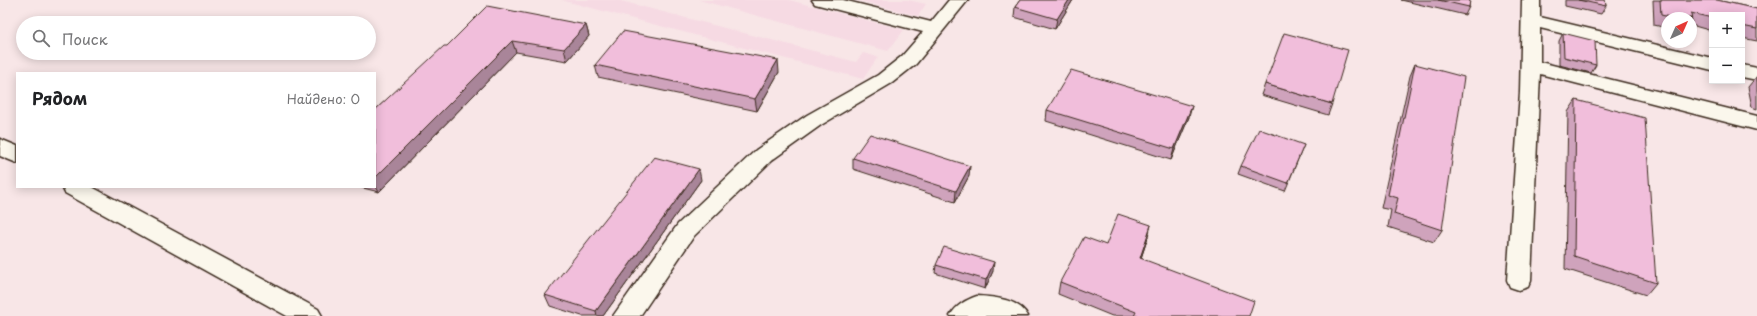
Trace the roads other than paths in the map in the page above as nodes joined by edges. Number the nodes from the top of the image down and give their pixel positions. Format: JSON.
{"nodes":[{"id":1,"x":821,"y":0,"type":"edge"},
{"id":2,"x":959,"y":0,"type":"edge"},
{"id":3,"x":1531,"y":10,"type":"edge"},
{"id":4,"x":935,"y":29,"type":"junction"},
{"id":5,"x":1709,"y":63,"type":"edge"},
{"id":6,"x":1530,"y":66,"type":"junction"},
{"id":7,"x":1745,"y":72,"type":"edge"},
{"id":8,"x":1757,"y":74,"type":"edge"},
{"id":9,"x":1757,"y":123,"type":"edge"},
{"id":10,"x":0,"y":146,"type":"edge"},
{"id":11,"x":16,"y":155,"type":"edge"},
{"id":12,"x":75,"y":188,"type":"edge"},
{"id":13,"x":1519,"y":280,"type":"dead end"},
{"id":14,"x":309,"y":316,"type":"edge"},
{"id":15,"x":626,"y":316,"type":"edge"},
{"id":16,"x":963,"y":316,"type":"edge"},
{"id":17,"x":1015,"y":316,"type":"edge"}],
"edges":[{"from":1,"to":4,"type":"street"},
{"from":2,"to":4,"type":"street"},
{"from":3,"to":5,"type":"street"},
{"from":3,"to":6,"type":"street"},
{"from":4,"to":15,"type":"street"},
{"from":6,"to":9,"type":"street"},
{"from":6,"to":13,"type":"street"},
{"from":7,"to":8,"type":"street"},
{"from":10,"to":11,"type":"street"},
{"from":12,"to":14,"type":"street"},
{"from":16,"to":17,"type":"street"}]}
